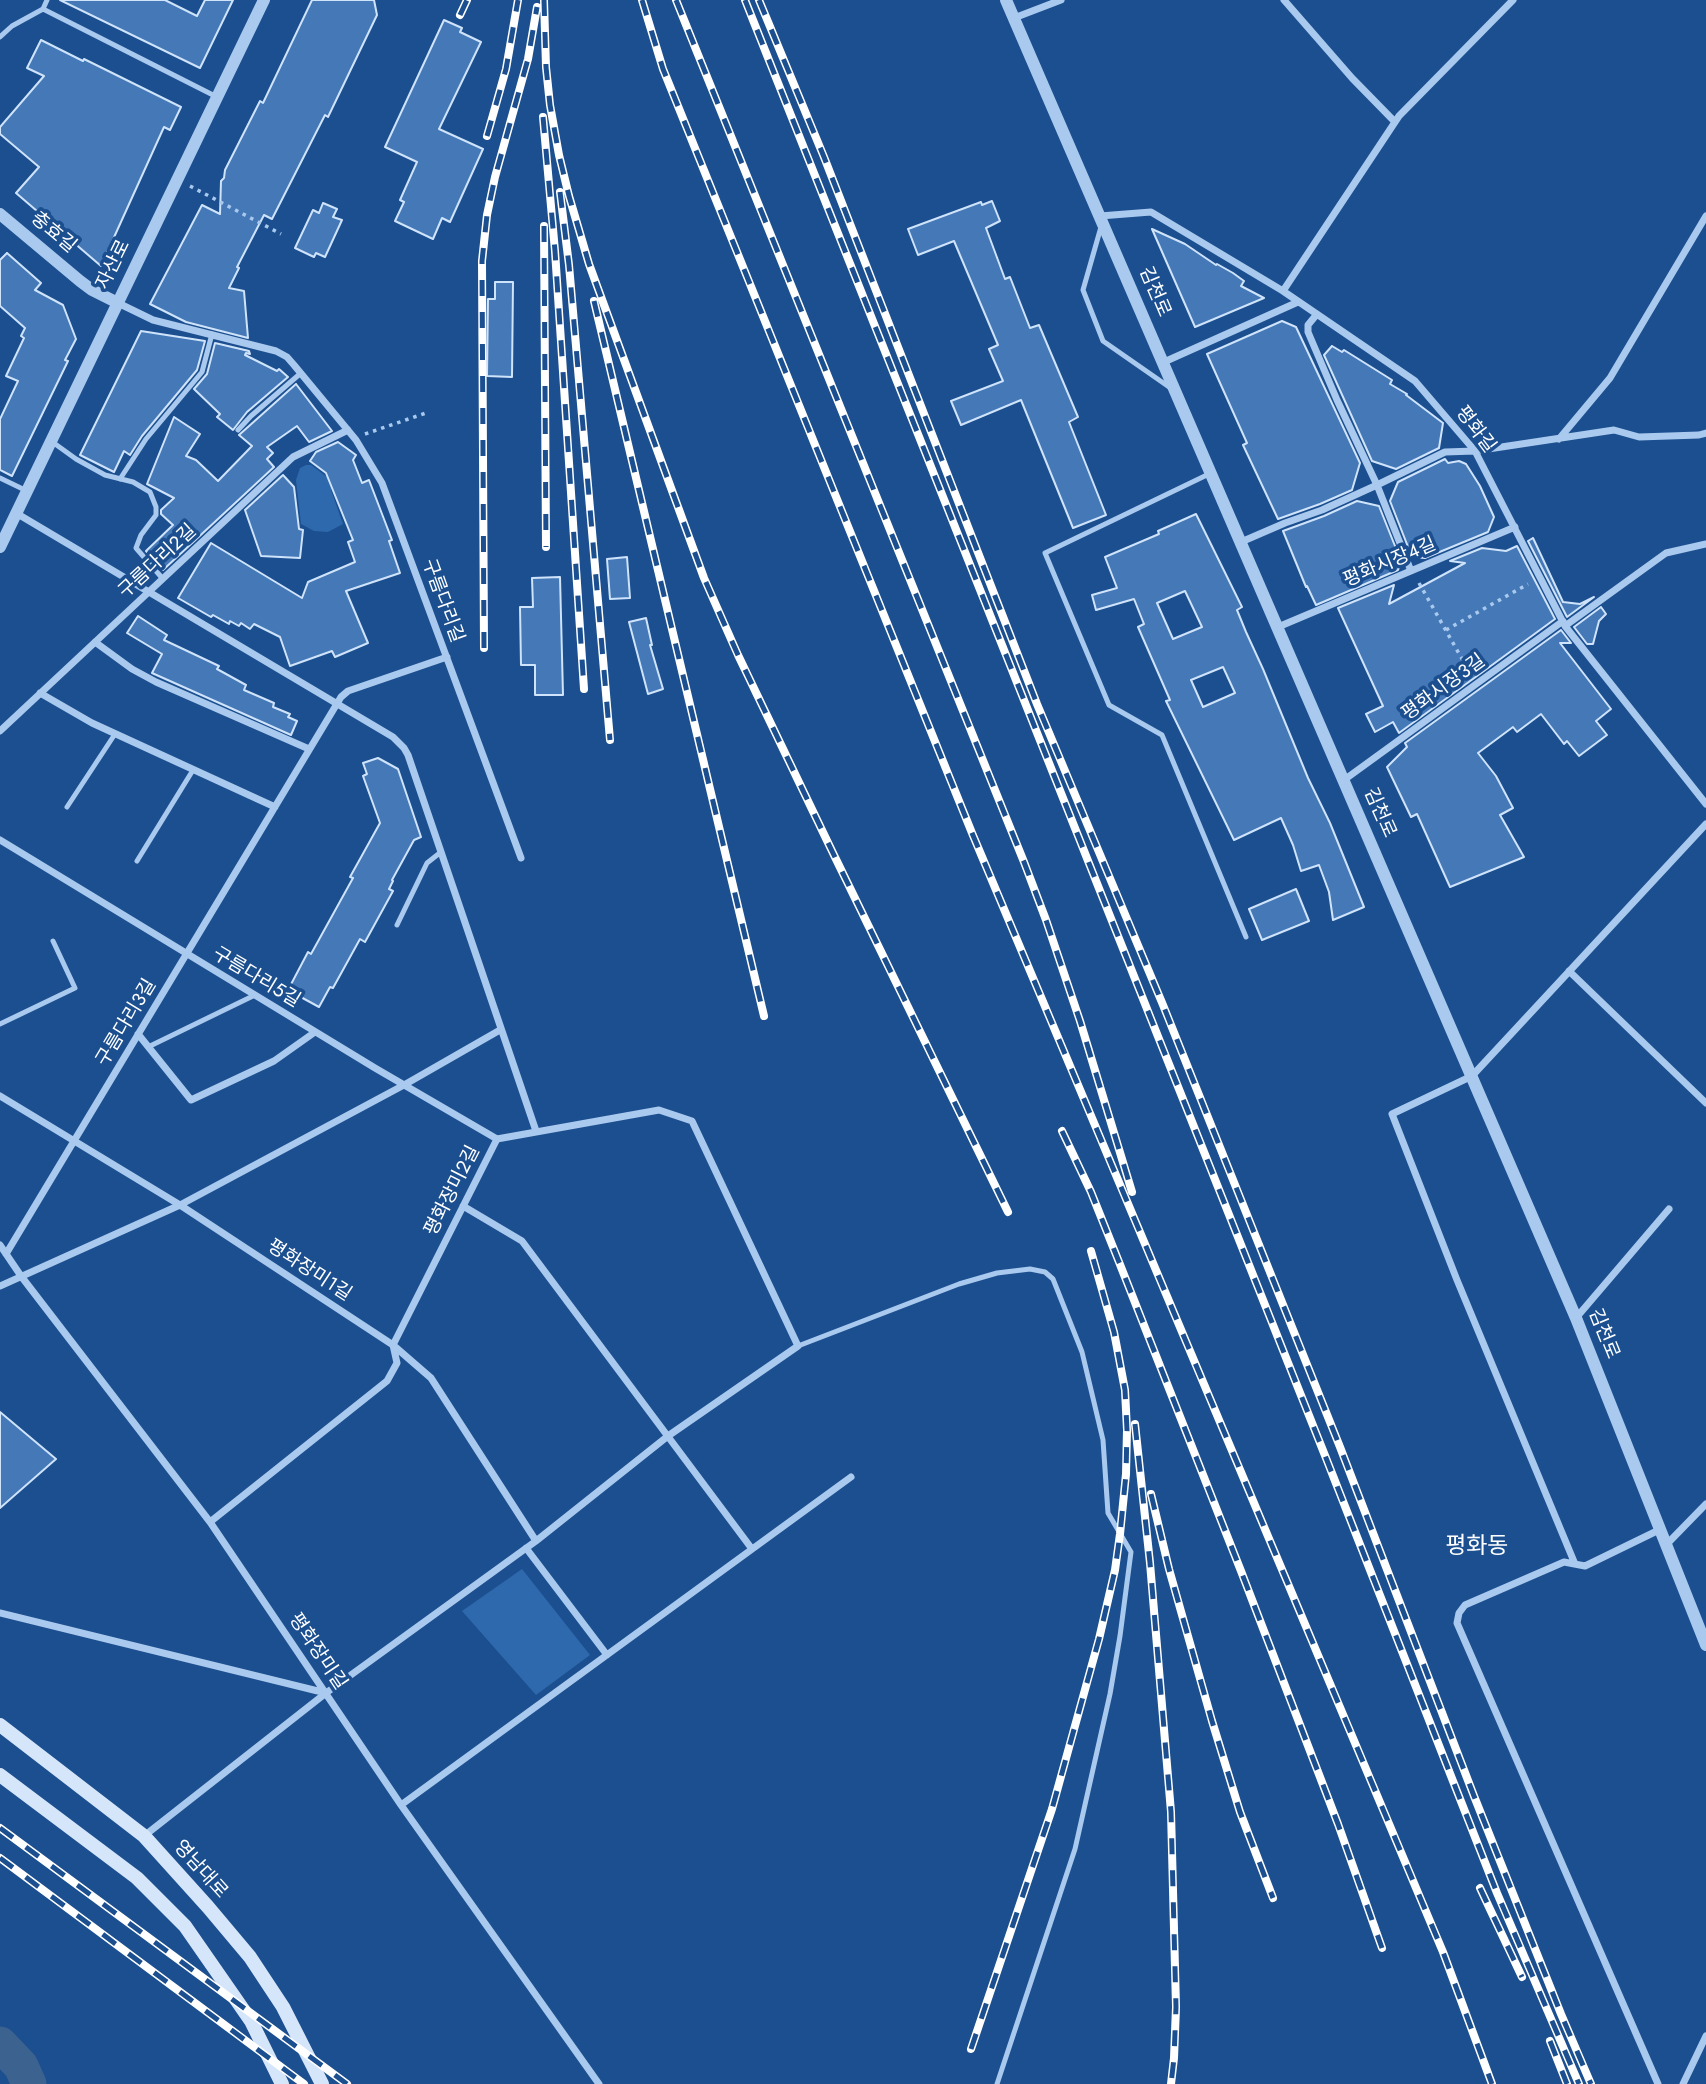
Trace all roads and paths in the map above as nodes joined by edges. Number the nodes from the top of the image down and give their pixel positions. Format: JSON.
{"nodes":[{"id":1,"x":47,"y":0,"type":"edge"},
{"id":2,"x":264,"y":0,"type":"edge"},
{"id":3,"x":1006,"y":0,"type":"edge"},
{"id":4,"x":1061,"y":0,"type":"edge"},
{"id":5,"x":1284,"y":0,"type":"edge"},
{"id":6,"x":1513,"y":0,"type":"edge"},
{"id":7,"x":43,"y":9,"type":"junction"},
{"id":8,"x":1014,"y":18,"type":"junction"},
{"id":9,"x":0,"y":37,"type":"edge"},
{"id":10,"x":217,"y":97,"type":"junction"},
{"id":11,"x":1395,"y":122,"type":"junction"},
{"id":12,"x":177,"y":180,"type":"junction"},
{"id":13,"x":0,"y":214,"type":"edge"},
{"id":14,"x":1706,"y":216,"type":"edge"},
{"id":15,"x":1101,"y":218,"type":"junction"},
{"id":16,"x":281,"y":234,"type":"dead end"},
{"id":17,"x":1283,"y":291,"type":"junction"},
{"id":18,"x":1298,"y":302,"type":"junction"},
{"id":19,"x":118,"y":303,"type":"junction"},
{"id":20,"x":1317,"y":314,"type":"junction"},
{"id":21,"x":212,"y":334,"type":"junction"},
{"id":22,"x":1164,"y":362,"type":"junction"},
{"id":23,"x":301,"y":373,"type":"junction"},
{"id":24,"x":1177,"y":393,"type":"junction"},
{"id":25,"x":426,"y":414,"type":"dead end"},
{"id":26,"x":239,"y":430,"type":"dead end"},
{"id":27,"x":348,"y":430,"type":"junction"},
{"id":28,"x":1706,"y":433,"type":"edge"},
{"id":29,"x":1559,"y":439,"type":"junction"},
{"id":30,"x":356,"y":440,"type":"junction"},
{"id":31,"x":51,"y":441,"type":"junction"},
{"id":32,"x":1475,"y":451,"type":"junction"},
{"id":33,"x":1211,"y":473,"type":"junction"},
{"id":34,"x":0,"y":478,"type":"edge"},
{"id":35,"x":120,"y":479,"type":"junction"},
{"id":36,"x":1377,"y":485,"type":"junction"},
{"id":37,"x":27,"y":491,"type":"junction"},
{"id":38,"x":16,"y":513,"type":"junction"},
{"id":39,"x":1515,"y":527,"type":"junction"},
{"id":40,"x":1241,"y":542,"type":"junction"},
{"id":41,"x":1706,"y":544,"type":"edge"},
{"id":42,"x":0,"y":547,"type":"edge"},
{"id":43,"x":1412,"y":571,"type":"junction"},
{"id":44,"x":1539,"y":578,"type":"junction"},
{"id":45,"x":163,"y":579,"type":"junction"},
{"id":46,"x":1421,"y":587,"type":"dead end"},
{"id":47,"x":149,"y":592,"type":"junction"},
{"id":48,"x":1564,"y":624,"type":"junction"},
{"id":49,"x":1278,"y":627,"type":"junction"},
{"id":50,"x":1446,"y":630,"type":"junction"},
{"id":51,"x":95,"y":642,"type":"junction"},
{"id":52,"x":447,"y":657,"type":"junction"},
{"id":53,"x":1477,"y":684,"type":"junction"},
{"id":54,"x":40,"y":693,"type":"junction"},
{"id":55,"x":336,"y":705,"type":"junction"},
{"id":56,"x":0,"y":731,"type":"edge"},
{"id":57,"x":115,"y":734,"type":"junction"},
{"id":58,"x":309,"y":749,"type":"junction"},
{"id":59,"x":193,"y":770,"type":"junction"},
{"id":60,"x":1344,"y":780,"type":"junction"},
{"id":61,"x":1706,"y":804,"type":"edge"},
{"id":62,"x":67,"y":807,"type":"dead end"},
{"id":63,"x":275,"y":807,"type":"junction"},
{"id":64,"x":1706,"y":824,"type":"edge"},
{"id":65,"x":0,"y":840,"type":"edge"},
{"id":66,"x":440,"y":852,"type":"junction"},
{"id":67,"x":521,"y":858,"type":"dead end"},
{"id":68,"x":137,"y":860,"type":"dead end"},
{"id":69,"x":397,"y":925,"type":"dead end"},
{"id":70,"x":1246,"y":937,"type":"dead end"},
{"id":71,"x":53,"y":941,"type":"dead end"},
{"id":72,"x":187,"y":954,"type":"junction"},
{"id":73,"x":1569,"y":971,"type":"junction"},
{"id":74,"x":255,"y":995,"type":"junction"},
{"id":75,"x":0,"y":1024,"type":"edge"},
{"id":76,"x":500,"y":1030,"type":"junction"},
{"id":77,"x":315,"y":1032,"type":"junction"},
{"id":78,"x":138,"y":1034,"type":"junction"},
{"id":79,"x":148,"y":1047,"type":"junction"},
{"id":80,"x":1472,"y":1076,"type":"junction"},
{"id":81,"x":404,"y":1086,"type":"junction"},
{"id":82,"x":0,"y":1097,"type":"edge"},
{"id":83,"x":1706,"y":1103,"type":"edge"},
{"id":84,"x":536,"y":1132,"type":"junction"},
{"id":85,"x":497,"y":1139,"type":"junction"},
{"id":86,"x":74,"y":1142,"type":"junction"},
{"id":87,"x":180,"y":1205,"type":"junction"},
{"id":88,"x":463,"y":1206,"type":"junction"},
{"id":89,"x":1670,"y":1209,"type":"dead end"},
{"id":90,"x":0,"y":1245,"type":"edge"},
{"id":91,"x":6,"y":1254,"type":"junction"},
{"id":92,"x":21,"y":1276,"type":"junction"},
{"id":93,"x":0,"y":1286,"type":"edge"},
{"id":94,"x":1576,"y":1318,"type":"junction"},
{"id":95,"x":393,"y":1345,"type":"junction"},
{"id":96,"x":798,"y":1346,"type":"junction"},
{"id":97,"x":668,"y":1436,"type":"junction"},
{"id":98,"x":851,"y":1477,"type":"dead end"},
{"id":99,"x":1706,"y":1504,"type":"edge"},
{"id":100,"x":210,"y":1522,"type":"junction"},
{"id":101,"x":1661,"y":1529,"type":"junction"},
{"id":102,"x":536,"y":1541,"type":"junction"},
{"id":103,"x":1668,"y":1544,"type":"junction"},
{"id":104,"x":526,"y":1548,"type":"junction"},
{"id":105,"x":752,"y":1549,"type":"junction"},
{"id":106,"x":1575,"y":1564,"type":"junction"},
{"id":107,"x":0,"y":1613,"type":"edge"},
{"id":108,"x":1706,"y":1645,"type":"edge"},
{"id":109,"x":607,"y":1655,"type":"junction"},
{"id":110,"x":326,"y":1693,"type":"junction"},
{"id":111,"x":0,"y":1726,"type":"edge"},
{"id":112,"x":0,"y":1775,"type":"edge"},
{"id":113,"x":401,"y":1805,"type":"junction"},
{"id":114,"x":144,"y":1836,"type":"junction"},
{"id":115,"x":1706,"y":2036,"type":"edge"},
{"id":116,"x":282,"y":2084,"type":"edge"},
{"id":117,"x":322,"y":2084,"type":"edge"},
{"id":118,"x":599,"y":2084,"type":"edge"},
{"id":119,"x":997,"y":2084,"type":"edge"},
{"id":120,"x":1658,"y":2084,"type":"edge"},
{"id":121,"x":1683,"y":2084,"type":"edge"}],
"edges":[{"from":1,"to":7,"type":"lane"},
{"from":2,"to":10,"type":"street","name":"자산로"},
{"from":3,"to":8,"type":"street","name":"김천로"},
{"from":4,"to":8,"type":"street"},
{"from":5,"to":11,"type":"street"},
{"from":6,"to":11,"type":"street"},
{"from":7,"to":9,"type":"lane"},
{"from":7,"to":10,"type":"lane"},
{"from":8,"to":15,"type":"street","name":"김천로"},
{"from":10,"to":12,"type":"street","name":"자산로"},
{"from":11,"to":17,"type":"street"},
{"from":12,"to":16,"type":"path"},
{"from":12,"to":19,"type":"street","name":"자산로"},
{"from":13,"to":19,"type":"street","name":"충효길"},
{"from":14,"to":29,"type":"street"},
{"from":15,"to":17,"type":"street","name":"평화길"},
{"from":15,"to":22,"type":"street","name":"김천로"},
{"from":15,"to":24,"type":"lane"},
{"from":17,"to":18,"type":"street","name":"평화길"},
{"from":18,"to":20,"type":"street","name":"평화길"},
{"from":18,"to":22,"type":"street"},
{"from":19,"to":21,"type":"street","name":"구름다리길"},
{"from":19,"to":31,"type":"street","name":"자산로"},
{"from":20,"to":32,"type":"street","name":"평화길"},
{"from":20,"to":36,"type":"street"},
{"from":21,"to":23,"type":"street","name":"구름다리길"},
{"from":21,"to":35,"type":"lane"},
{"from":22,"to":24,"type":"street","name":"김천로"},
{"from":23,"to":26,"type":"lane"},
{"from":23,"to":27,"type":"street","name":"구름다리길"},
{"from":24,"to":33,"type":"street","name":"김천로"},
{"from":25,"to":30,"type":"path"},
{"from":27,"to":30,"type":"street","name":"구름다리길"},
{"from":27,"to":45,"type":"street","name":"구름다리2길"},
{"from":28,"to":29,"type":"street"},
{"from":29,"to":32,"type":"street"},
{"from":30,"to":52,"type":"street","name":"구름다리길"},
{"from":31,"to":35,"type":"lane"},
{"from":31,"to":37,"type":"street","name":"자산로"},
{"from":32,"to":36,"type":"street"},
{"from":32,"to":39,"type":"street","name":"평화길"},
{"from":33,"to":40,"type":"street","name":"김천로"},
{"from":33,"to":70,"type":"lane"},
{"from":34,"to":37,"type":"lane"},
{"from":35,"to":45,"type":"lane"},
{"from":36,"to":40,"type":"street"},
{"from":36,"to":43,"type":"street"},
{"from":37,"to":38,"type":"street","name":"자산로"},
{"from":38,"to":42,"type":"street","name":"자산로"},
{"from":38,"to":47,"type":"street"},
{"from":39,"to":43,"type":"street","name":"평화시장4길"},
{"from":39,"to":44,"type":"street","name":"평화길"},
{"from":40,"to":49,"type":"street","name":"김천로"},
{"from":41,"to":48,"type":"street","name":"평화시장3길"},
{"from":43,"to":49,"type":"street","name":"평화시장4길"},
{"from":44,"to":48,"type":"street","name":"평화길"},
{"from":44,"to":50,"type":"path"},
{"from":45,"to":47,"type":"street","name":"구름다리2길"},
{"from":46,"to":50,"type":"path"},
{"from":47,"to":51,"type":"street","name":"구름다리2길"},
{"from":47,"to":55,"type":"street"},
{"from":48,"to":53,"type":"street","name":"평화시장3길"},
{"from":48,"to":61,"type":"street","name":"평화길"},
{"from":49,"to":60,"type":"street","name":"김천로"},
{"from":50,"to":53,"type":"path"},
{"from":51,"to":54,"type":"street","name":"구름다리2길"},
{"from":51,"to":58,"type":"street"},
{"from":52,"to":55,"type":"street","name":"구름다리3길"},
{"from":52,"to":67,"type":"street","name":"구름다리길"},
{"from":53,"to":60,"type":"street","name":"평화시장3길"},
{"from":54,"to":56,"type":"street","name":"구름다리2길"},
{"from":54,"to":57,"type":"street"},
{"from":55,"to":58,"type":"street","name":"구름다리3길"},
{"from":55,"to":66,"type":"street"},
{"from":57,"to":59,"type":"street"},
{"from":57,"to":62,"type":"lane"},
{"from":58,"to":63,"type":"street","name":"구름다리3길"},
{"from":59,"to":63,"type":"street"},
{"from":59,"to":68,"type":"lane"},
{"from":60,"to":80,"type":"street","name":"김천로"},
{"from":63,"to":72,"type":"street","name":"구름다리3길"},
{"from":64,"to":73,"type":"street"},
{"from":65,"to":72,"type":"street","name":"구름다리5길"},
{"from":66,"to":69,"type":"lane"},
{"from":66,"to":76,"type":"street"},
{"from":71,"to":75,"type":"lane"},
{"from":72,"to":74,"type":"street","name":"구름다리5길"},
{"from":72,"to":78,"type":"street","name":"구름다리3길"},
{"from":73,"to":80,"type":"street"},
{"from":73,"to":83,"type":"street"},
{"from":74,"to":77,"type":"street","name":"구름다리5길"},
{"from":74,"to":79,"type":"lane"},
{"from":76,"to":81,"type":"street"},
{"from":76,"to":84,"type":"street"},
{"from":77,"to":79,"type":"street"},
{"from":77,"to":81,"type":"street","name":"구름다리5길"},
{"from":78,"to":79,"type":"street"},
{"from":78,"to":86,"type":"street","name":"구름다리3길"},
{"from":80,"to":94,"type":"street","name":"김천로"},
{"from":80,"to":106,"type":"street"},
{"from":81,"to":85,"type":"street","name":"구름다리5길"},
{"from":81,"to":87,"type":"street"},
{"from":82,"to":86,"type":"street","name":"평화장미1길"},
{"from":84,"to":85,"type":"street","name":"평화장미2길"},
{"from":84,"to":96,"type":"street","name":"평화장미2길"},
{"from":85,"to":88,"type":"street","name":"평화장미2길"},
{"from":86,"to":87,"type":"street","name":"평화장미1길"},
{"from":86,"to":91,"type":"street","name":"구름다리3길"},
{"from":87,"to":92,"type":"street"},
{"from":87,"to":95,"type":"street","name":"평화장미1길"},
{"from":88,"to":95,"type":"street","name":"평화장미2길"},
{"from":88,"to":97,"type":"street"},
{"from":89,"to":94,"type":"street"},
{"from":90,"to":91,"type":"street","name":"평화장미길"},
{"from":91,"to":92,"type":"street","name":"평화장미길"},
{"from":92,"to":93,"type":"street"},
{"from":92,"to":100,"type":"street","name":"평화장미길"},
{"from":94,"to":101,"type":"street","name":"김천로"},
{"from":95,"to":100,"type":"street","name":"평화장미2길"},
{"from":95,"to":102,"type":"street","name":"평화장미1길"},
{"from":96,"to":97,"type":"street"},
{"from":96,"to":119,"type":"lane"},
{"from":97,"to":102,"type":"street"},
{"from":97,"to":105,"type":"street"},
{"from":98,"to":105,"type":"street"},
{"from":99,"to":103,"type":"street"},
{"from":100,"to":110,"type":"street","name":"평화장미길"},
{"from":101,"to":103,"type":"street","name":"김천로"},
{"from":101,"to":106,"type":"street"},
{"from":102,"to":104,"type":"street"},
{"from":103,"to":108,"type":"street","name":"김천로"},
{"from":104,"to":109,"type":"street"},
{"from":104,"to":110,"type":"street"},
{"from":105,"to":109,"type":"street"},
{"from":106,"to":120,"type":"street"},
{"from":107,"to":110,"type":"street"},
{"from":109,"to":113,"type":"street"},
{"from":110,"to":113,"type":"street","name":"평화장미길"},
{"from":110,"to":114,"type":"street"},
{"from":111,"to":114,"type":"main road","name":"영남대로"},
{"from":112,"to":116,"type":"main road"},
{"from":113,"to":118,"type":"street","name":"평화장미길"},
{"from":114,"to":117,"type":"main road","name":"영남대로"},
{"from":115,"to":121,"type":"street"}]}
